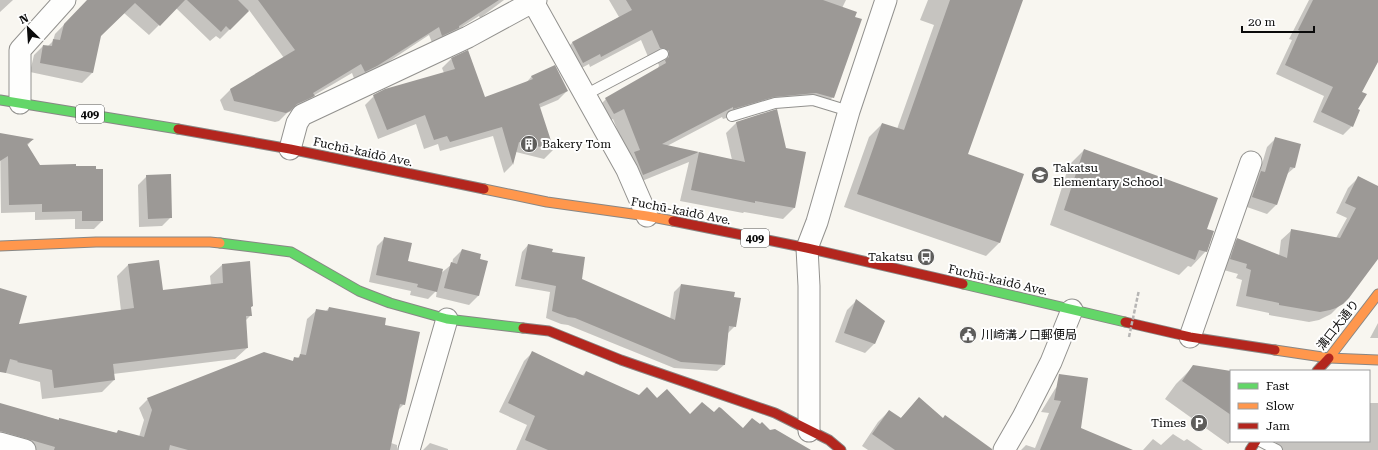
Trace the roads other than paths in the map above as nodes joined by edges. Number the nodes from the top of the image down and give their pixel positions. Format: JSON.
{"nodes":[{"id":1,"x":65,"y":0,"type":"edge"},
{"id":2,"x":534,"y":0,"type":"edge"},
{"id":3,"x":886,"y":0,"type":"edge"},
{"id":4,"x":664,"y":54,"type":"dead end"},
{"id":5,"x":585,"y":95,"type":"junction"},
{"id":6,"x":0,"y":100,"type":"edge"},
{"id":7,"x":20,"y":103,"type":"junction"},
{"id":8,"x":849,"y":111,"type":"junction"},
{"id":9,"x":732,"y":116,"type":"dead end"},
{"id":10,"x":290,"y":149,"type":"junction"},
{"id":11,"x":1251,"y":162,"type":"dead end"},
{"id":12,"x":647,"y":216,"type":"junction"},
{"id":13,"x":0,"y":246,"type":"edge"},
{"id":14,"x":807,"y":248,"type":"junction"},
{"id":15,"x":1378,"y":294,"type":"edge"},
{"id":16,"x":1072,"y":310,"type":"junction"},
{"id":17,"x":447,"y":319,"type":"junction"},
{"id":18,"x":1190,"y":337,"type":"junction"},
{"id":19,"x":1329,"y":358,"type":"junction"},
{"id":20,"x":1378,"y":360,"type":"edge"},
{"id":21,"x":1318,"y":370,"type":"edge"},
{"id":22,"x":809,"y":431,"type":"junction"},
{"id":23,"x":1262,"y":442,"type":"edge"},
{"id":24,"x":0,"y":443,"type":"edge"},
{"id":25,"x":25,"y":450,"type":"edge"},
{"id":26,"x":409,"y":450,"type":"edge"},
{"id":27,"x":841,"y":450,"type":"edge"},
{"id":28,"x":1004,"y":450,"type":"edge"},
{"id":29,"x":1277,"y":450,"type":"edge"}],
"edges":[{"from":1,"to":7,"type":"street"},
{"from":2,"to":5,"type":"street"},
{"from":2,"to":10,"type":"street"},
{"from":3,"to":8,"type":"street"},
{"from":4,"to":5,"type":"lane"},
{"from":5,"to":12,"type":"street"},
{"from":6,"to":7,"type":"main road","name":"Fuchū-kaidō Ave.","number":"409"},
{"from":7,"to":10,"type":"main road","name":"Fuchū-kaidō Ave.","number":"409"},
{"from":8,"to":9,"type":"lane"},
{"from":8,"to":14,"type":"street"},
{"from":10,"to":12,"type":"main road","name":"Fuchū-kaidō Ave.","number":"409"},
{"from":11,"to":18,"type":"street"},
{"from":12,"to":14,"type":"main road","name":"Fuchū-kaidō Ave.","number":"409"},
{"from":13,"to":17,"type":"main road"},
{"from":14,"to":16,"type":"main road","name":"Fuchū-kaidō Ave.","number":"409"},
{"from":14,"to":22,"type":"street"},
{"from":15,"to":19,"type":"main road","name":"溝口大通り"},
{"from":16,"to":18,"type":"main road","name":"Fuchū-kaidō Ave.","number":"409"},
{"from":16,"to":28,"type":"street"},
{"from":17,"to":22,"type":"main road"},
{"from":17,"to":26,"type":"street"},
{"from":18,"to":19,"type":"main road","name":"Fuchū-kaidō Ave.","number":"409"},
{"from":19,"to":20,"type":"main road","name":"Fuchū-kaidō Ave.","number":"409"},
{"from":19,"to":21,"type":"main road","name":"溝口大通り"},
{"from":22,"to":27,"type":"main road"},
{"from":23,"to":29,"type":"lane"},
{"from":24,"to":25,"type":"street"}]}
